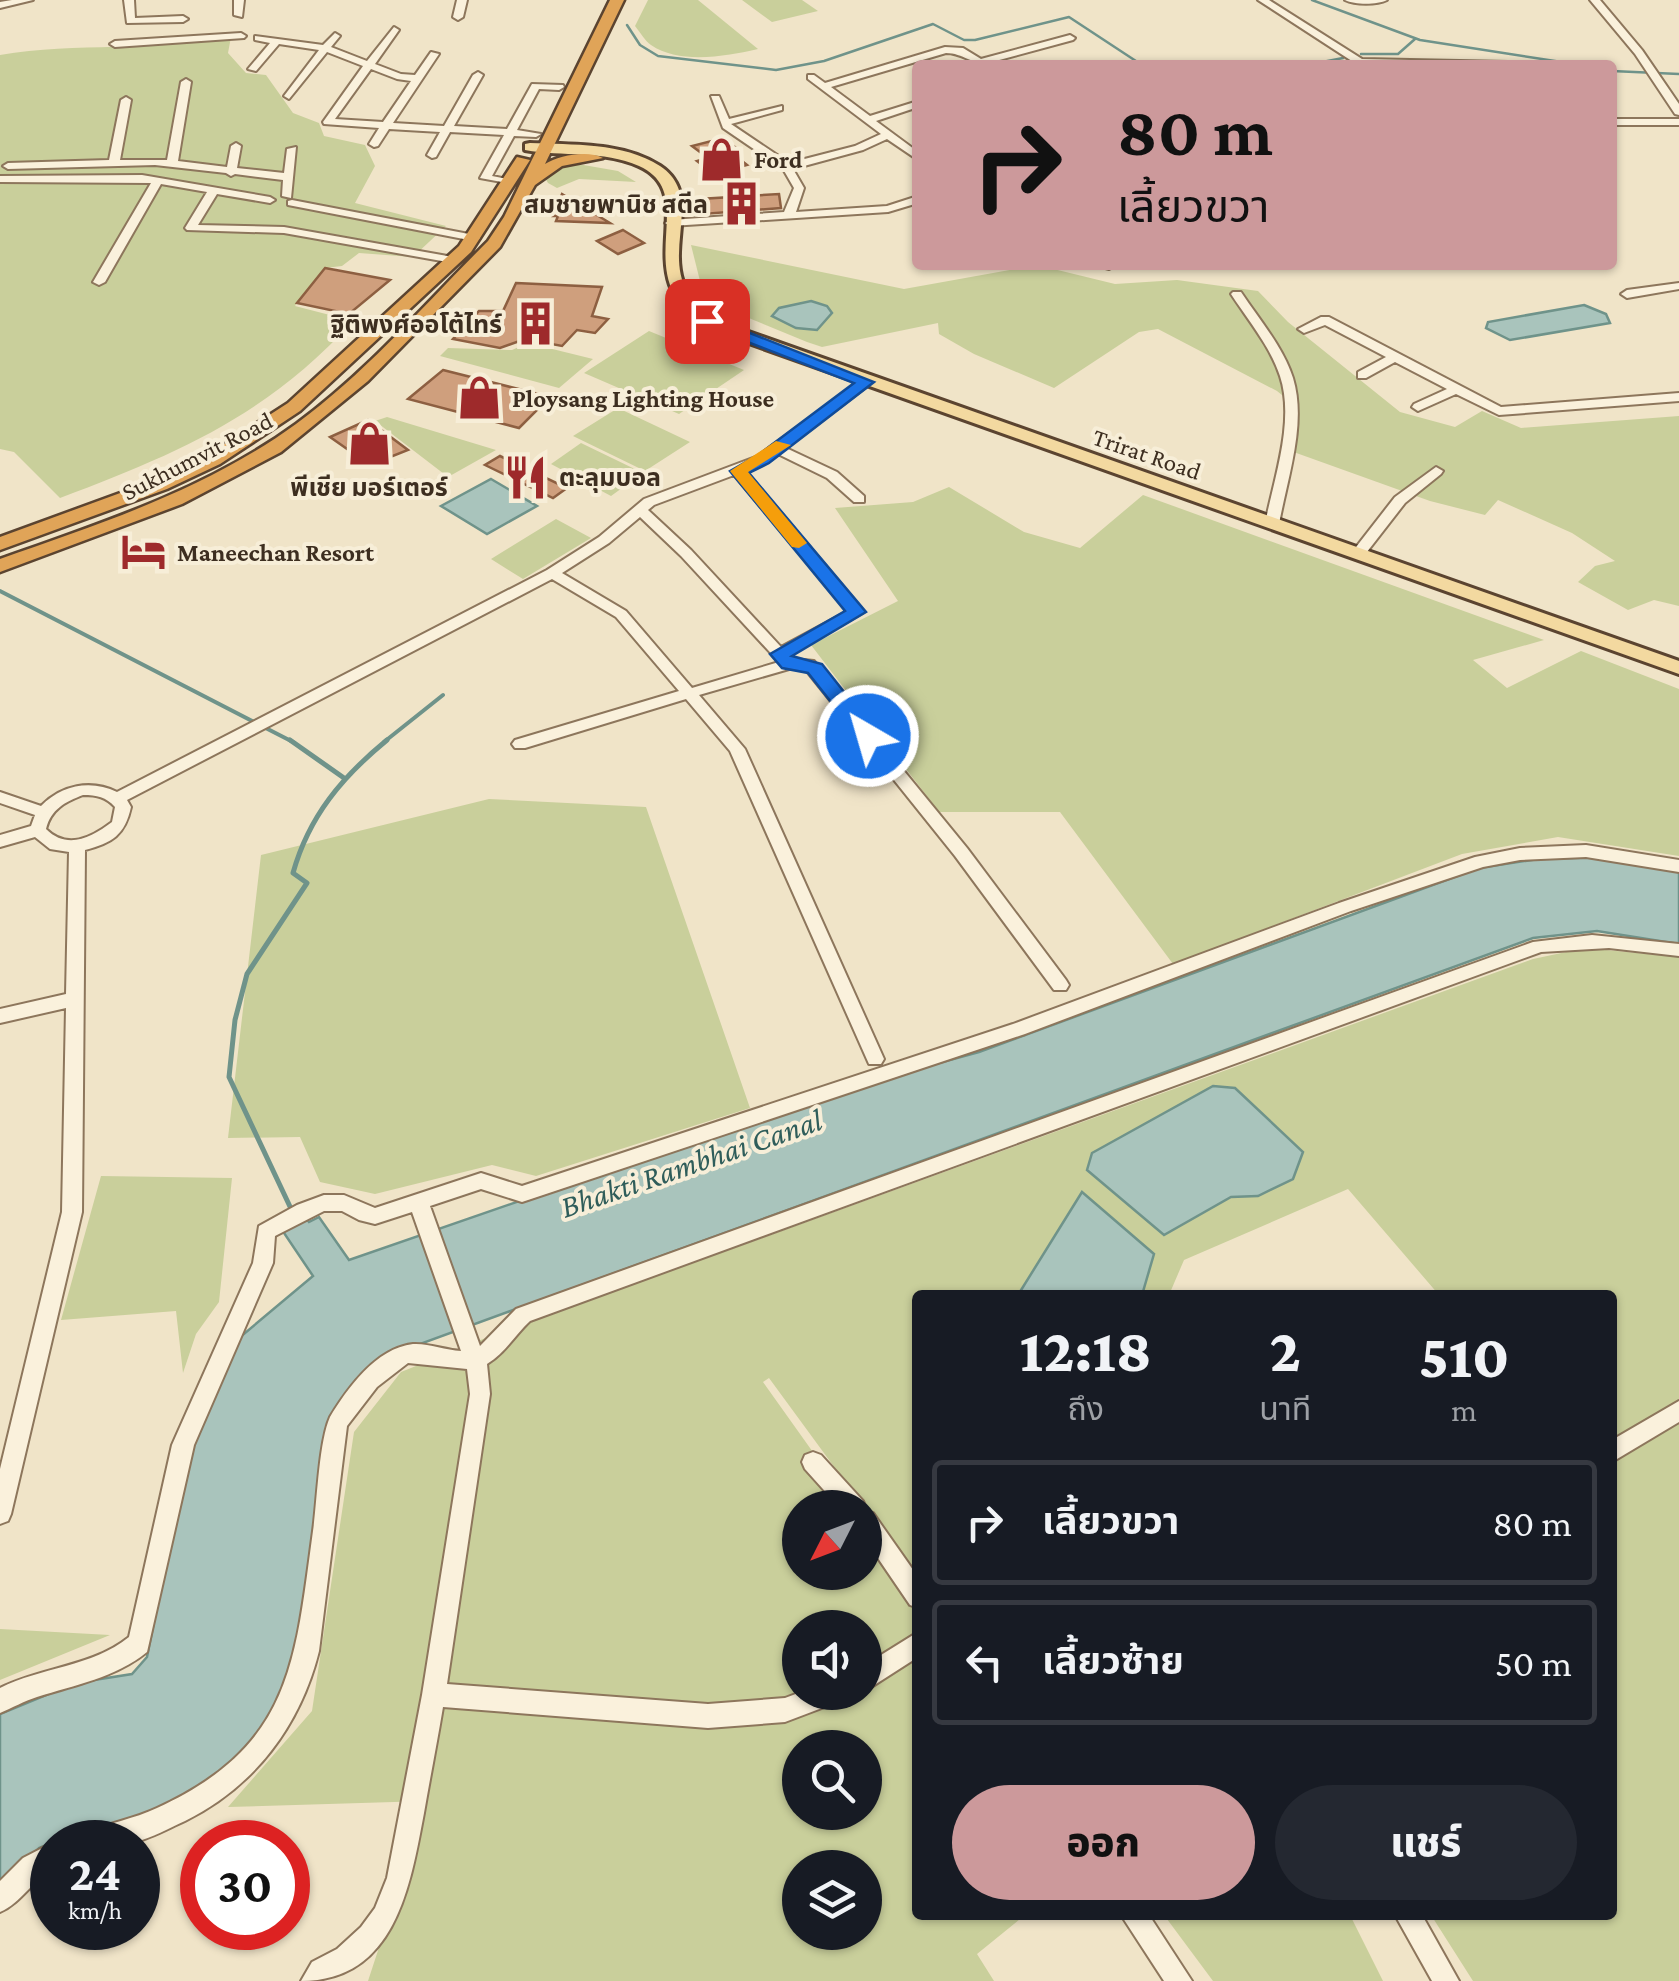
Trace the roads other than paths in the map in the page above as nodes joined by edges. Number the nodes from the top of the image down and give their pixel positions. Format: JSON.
{"nodes":[{"id":1,"x":28,"y":0,"type":"edge"},
{"id":2,"x":129,"y":0,"type":"edge"},
{"id":3,"x":185,"y":0,"type":"edge"},
{"id":4,"x":239,"y":0,"type":"edge"},
{"id":5,"x":462,"y":0,"type":"edge"},
{"id":6,"x":601,"y":0,"type":"edge"},
{"id":7,"x":617,"y":0,"type":"edge"},
{"id":8,"x":1263,"y":0,"type":"edge"},
{"id":9,"x":1350,"y":0,"type":"edge"},
{"id":10,"x":1382,"y":0,"type":"edge"},
{"id":11,"x":1595,"y":0,"type":"edge"},
{"id":12,"x":0,"y":5,"type":"edge"},
{"id":13,"x":239,"y":15,"type":"dead end"},
{"id":14,"x":458,"y":18,"type":"dead end"},
{"id":15,"x":184,"y":19,"type":"junction"},
{"id":16,"x":394,"y":30,"type":"dead end"},
{"id":17,"x":241,"y":36,"type":"dead end"},
{"id":18,"x":335,"y":36,"type":"dead end"},
{"id":19,"x":258,"y":38,"type":"dead end"},
{"id":20,"x":1070,"y":38,"type":"dead end"},
{"id":21,"x":182,"y":40,"type":"junction"},
{"id":22,"x":277,"y":41,"type":"junction"},
{"id":23,"x":115,"y":44,"type":"dead end"},
{"id":24,"x":325,"y":48,"type":"junction"},
{"id":25,"x":434,"y":54,"type":"dead end"},
{"id":26,"x":976,"y":60,"type":"edge"},
{"id":27,"x":996,"y":60,"type":"edge"},
{"id":28,"x":1357,"y":60,"type":"edge"},
{"id":29,"x":369,"y":65,"type":"junction"},
{"id":30,"x":253,"y":69,"type":"dead end"},
{"id":31,"x":478,"y":75,"type":"dead end"},
{"id":32,"x":811,"y":77,"type":"dead end"},
{"id":33,"x":418,"y":78,"type":"junction"},
{"id":34,"x":186,"y":82,"type":"dead end"},
{"id":35,"x":824,"y":86,"type":"junction"},
{"id":36,"x":559,"y":87,"type":"junction"},
{"id":37,"x":288,"y":96,"type":"dead end"},
{"id":38,"x":715,"y":98,"type":"dead end"},
{"id":39,"x":126,"y":100,"type":"dead end"},
{"id":40,"x":912,"y":106,"type":"edge"},
{"id":41,"x":778,"y":108,"type":"dead end"},
{"id":42,"x":562,"y":112,"type":"junction"},
{"id":43,"x":1679,"y":112,"type":"edge"},
{"id":44,"x":868,"y":120,"type":"junction"},
{"id":45,"x":1617,"y":122,"type":"edge"},
{"id":46,"x":1679,"y":122,"type":"edge"},
{"id":47,"x":725,"y":123,"type":"junction"},
{"id":48,"x":386,"y":126,"type":"junction"},
{"id":49,"x":446,"y":129,"type":"junction"},
{"id":50,"x":510,"y":133,"type":"junction"},
{"id":51,"x":888,"y":135,"type":"junction"},
{"id":52,"x":374,"y":144,"type":"dead end"},
{"id":53,"x":236,"y":146,"type":"dead end"},
{"id":54,"x":535,"y":147,"type":"junction"},
{"id":55,"x":292,"y":150,"type":"dead end"},
{"id":56,"x":912,"y":150,"type":"edge"},
{"id":57,"x":432,"y":155,"type":"dead end"},
{"id":58,"x":597,"y":155,"type":"junction"},
{"id":59,"x":114,"y":162,"type":"junction"},
{"id":60,"x":172,"y":163,"type":"junction"},
{"id":61,"x":8,"y":166,"type":"dead end"},
{"id":62,"x":787,"y":167,"type":"junction"},
{"id":63,"x":231,"y":172,"type":"junction"},
{"id":64,"x":289,"y":177,"type":"junction"},
{"id":65,"x":0,"y":179,"type":"edge"},
{"id":66,"x":158,"y":180,"type":"junction"},
{"id":67,"x":518,"y":184,"type":"junction"},
{"id":68,"x":213,"y":192,"type":"junction"},
{"id":69,"x":289,"y":200,"type":"junction"},
{"id":70,"x":912,"y":201,"type":"edge"},
{"id":71,"x":272,"y":203,"type":"junction"},
{"id":72,"x":789,"y":215,"type":"junction"},
{"id":73,"x":671,"y":223,"type":"junction"},
{"id":74,"x":256,"y":229,"type":"junction"},
{"id":75,"x":474,"y":238,"type":"junction"},
{"id":76,"x":453,"y":260,"type":"junction"},
{"id":77,"x":99,"y":282,"type":"dead end"},
{"id":78,"x":1679,"y":286,"type":"edge"},
{"id":79,"x":1237,"y":294,"type":"dead end"},
{"id":80,"x":1627,"y":294,"type":"dead end"},
{"id":81,"x":384,"y":324,"type":"junction"},
{"id":82,"x":408,"y":328,"type":"junction"},
{"id":83,"x":1304,"y":329,"type":"dead end"},
{"id":84,"x":1395,"y":357,"type":"junction"},
{"id":85,"x":1362,"y":375,"type":"dead end"},
{"id":86,"x":866,"y":382,"type":"junction"},
{"id":87,"x":1456,"y":388,"type":"junction"},
{"id":88,"x":1679,"y":397,"type":"edge"},
{"id":89,"x":1418,"y":407,"type":"dead end"},
{"id":90,"x":777,"y":449,"type":"junction"},
{"id":91,"x":1436,"y":470,"type":"dead end"},
{"id":92,"x":738,"y":471,"type":"junction"},
{"id":93,"x":860,"y":498,"type":"dead end"},
{"id":94,"x":640,"y":510,"type":"junction"},
{"id":95,"x":1272,"y":524,"type":"junction"},
{"id":96,"x":0,"y":544,"type":"edge"},
{"id":97,"x":1358,"y":554,"type":"junction"},
{"id":98,"x":0,"y":566,"type":"edge"},
{"id":99,"x":552,"y":573,"type":"junction"},
{"id":100,"x":784,"y":659,"type":"junction"},
{"id":101,"x":1679,"y":668,"type":"edge"},
{"id":102,"x":690,"y":695,"type":"junction"},
{"id":103,"x":520,"y":744,"type":"dead end"},
{"id":104,"x":0,"y":798,"type":"edge"},
{"id":105,"x":118,"y":798,"type":"junction"},
{"id":106,"x":42,"y":812,"type":"junction"},
{"id":107,"x":38,"y":830,"type":"junction"},
{"id":108,"x":0,"y":841,"type":"edge"},
{"id":109,"x":77,"y":847,"type":"junction"},
{"id":110,"x":1679,"y":866,"type":"edge"},
{"id":111,"x":1679,"y":950,"type":"edge"},
{"id":112,"x":1060,"y":984,"type":"dead end"},
{"id":113,"x":75,"y":999,"type":"junction"},
{"id":114,"x":0,"y":1016,"type":"edge"},
{"id":115,"x":875,"y":1058,"type":"dead end"},
{"id":116,"x":422,"y":1210,"type":"junction"},
{"id":117,"x":471,"y":1350,"type":"junction"},
{"id":118,"x":1679,"y":1411,"type":"edge"},
{"id":119,"x":1617,"y":1449,"type":"edge"},
{"id":120,"x":813,"y":1462,"type":"dead end"},
{"id":121,"x":839,"y":1490,"type":"edge"},
{"id":122,"x":0,"y":1514,"type":"edge"},
{"id":123,"x":882,"y":1545,"type":"edge"},
{"id":124,"x":912,"y":1588,"type":"edge"},
{"id":125,"x":912,"y":1647,"type":"edge"},
{"id":126,"x":882,"y":1667,"type":"edge"},
{"id":127,"x":434,"y":1695,"type":"junction"},
{"id":128,"x":0,"y":1701,"type":"edge"},
{"id":129,"x":785,"y":1710,"type":"edge"},
{"id":130,"x":160,"y":1822,"type":"edge"},
{"id":131,"x":30,"y":1870,"type":"edge"},
{"id":132,"x":0,"y":1900,"type":"edge"},
{"id":133,"x":1137,"y":1920,"type":"edge"},
{"id":134,"x":1411,"y":1920,"type":"edge"},
{"id":135,"x":314,"y":1981,"type":"edge"},
{"id":136,"x":1180,"y":1981,"type":"edge"},
{"id":137,"x":1446,"y":1981,"type":"edge"}],
"edges":[{"from":1,"to":12,"type":"street"},
{"from":2,"to":15,"type":"street"},
{"from":3,"to":15,"type":"street"},
{"from":4,"to":13,"type":"street"},
{"from":5,"to":14,"type":"street"},
{"from":6,"to":36,"type":"highway","name":"Sukhumvit Road"},
{"from":7,"to":42,"type":"highway","name":"Sukhumvit Road"},
{"from":8,"to":28,"type":"street"},
{"from":9,"to":10,"type":"street"},
{"from":11,"to":43,"type":"street"},
{"from":15,"to":21,"type":"street"},
{"from":16,"to":29,"type":"street"},
{"from":17,"to":21,"type":"street"},
{"from":18,"to":24,"type":"street"},
{"from":19,"to":22,"type":"street"},
{"from":20,"to":27,"type":"street"},
{"from":21,"to":23,"type":"street"},
{"from":22,"to":24,"type":"street"},
{"from":22,"to":30,"type":"street"},
{"from":24,"to":29,"type":"street"},
{"from":24,"to":37,"type":"street"},
{"from":25,"to":33,"type":"street"},
{"from":26,"to":35,"type":"street"},
{"from":29,"to":33,"type":"street"},
{"from":29,"to":48,"type":"street"},
{"from":31,"to":49,"type":"street"},
{"from":32,"to":35,"type":"street"},
{"from":33,"to":48,"type":"street"},
{"from":34,"to":60,"type":"street"},
{"from":35,"to":44,"type":"street"},
{"from":36,"to":50,"type":"street"},
{"from":36,"to":54,"type":"highway","name":"Sukhumvit Road"},
{"from":38,"to":47,"type":"street"},
{"from":39,"to":59,"type":"street"},
{"from":40,"to":44,"type":"street"},
{"from":41,"to":47,"type":"street"},
{"from":42,"to":54,"type":"highway","name":"Sukhumvit Road"},
{"from":42,"to":58,"type":"highway"},
{"from":44,"to":51,"type":"street"},
{"from":45,"to":46,"type":"street"},
{"from":47,"to":62,"type":"street"},
{"from":48,"to":49,"type":"street"},
{"from":48,"to":52,"type":"street"},
{"from":49,"to":50,"type":"street"},
{"from":49,"to":57,"type":"street"},
{"from":50,"to":54,"type":"street"},
{"from":50,"to":67,"type":"street"},
{"from":51,"to":56,"type":"street"},
{"from":51,"to":62,"type":"street"},
{"from":53,"to":63,"type":"street"},
{"from":54,"to":58,"type":"main road","name":"Trirat Road"},
{"from":54,"to":67,"type":"highway","name":"Sukhumvit Road"},
{"from":55,"to":64,"type":"street"},
{"from":58,"to":67,"type":"highway"},
{"from":58,"to":73,"type":"main road","name":"Trirat Road"},
{"from":59,"to":60,"type":"street"},
{"from":59,"to":61,"type":"street"},
{"from":60,"to":63,"type":"street"},
{"from":62,"to":72,"type":"street"},
{"from":63,"to":64,"type":"street"},
{"from":64,"to":69,"type":"street"},
{"from":65,"to":66,"type":"street"},
{"from":66,"to":68,"type":"street"},
{"from":66,"to":77,"type":"street"},
{"from":67,"to":75,"type":"highway","name":"Sukhumvit Road"},
{"from":67,"to":82,"type":"highway","name":"Sukhumvit Road"},
{"from":68,"to":71,"type":"street"},
{"from":68,"to":74,"type":"street"},
{"from":69,"to":71,"type":"street"},
{"from":69,"to":75,"type":"street"},
{"from":70,"to":72,"type":"street"},
{"from":71,"to":74,"type":"street"},
{"from":72,"to":73,"type":"street"},
{"from":73,"to":86,"type":"main road","name":"Trirat Road"},
{"from":74,"to":76,"type":"street"},
{"from":75,"to":76,"type":"highway","name":"Sukhumvit Road"},
{"from":76,"to":81,"type":"highway","name":"Sukhumvit Road"},
{"from":78,"to":80,"type":"street"},
{"from":79,"to":95,"type":"street"},
{"from":81,"to":82,"type":"highway"},
{"from":81,"to":96,"type":"highway","name":"Sukhumvit Road"},
{"from":82,"to":98,"type":"highway","name":"Sukhumvit Road"},
{"from":83,"to":84,"type":"street"},
{"from":84,"to":85,"type":"street"},
{"from":84,"to":87,"type":"street"},
{"from":86,"to":90,"type":"street"},
{"from":86,"to":95,"type":"main road","name":"Trirat Road"},
{"from":87,"to":88,"type":"street"},
{"from":87,"to":89,"type":"street"},
{"from":90,"to":92,"type":"street"},
{"from":90,"to":93,"type":"street"},
{"from":91,"to":97,"type":"street"},
{"from":92,"to":94,"type":"street"},
{"from":92,"to":100,"type":"street"},
{"from":94,"to":99,"type":"street"},
{"from":94,"to":100,"type":"street"},
{"from":95,"to":97,"type":"main road","name":"Trirat Road"},
{"from":97,"to":101,"type":"main road","name":"Trirat Road"},
{"from":99,"to":102,"type":"street"},
{"from":99,"to":105,"type":"street"},
{"from":100,"to":102,"type":"street"},
{"from":100,"to":112,"type":"street"},
{"from":102,"to":103,"type":"street"},
{"from":102,"to":115,"type":"street"},
{"from":104,"to":106,"type":"street"},
{"from":105,"to":106,"type":"street"},
{"from":105,"to":109,"type":"street"},
{"from":106,"to":107,"type":"street"},
{"from":107,"to":108,"type":"street"},
{"from":107,"to":109,"type":"street"},
{"from":109,"to":113,"type":"street"},
{"from":110,"to":116,"type":"street"},
{"from":111,"to":117,"type":"street"},
{"from":113,"to":114,"type":"street"},
{"from":113,"to":122,"type":"street"},
{"from":116,"to":117,"type":"street"},
{"from":116,"to":128,"type":"street"},
{"from":117,"to":127,"type":"street"},
{"from":117,"to":130,"type":"street"},
{"from":118,"to":119,"type":"street"},
{"from":120,"to":121,"type":"street"},
{"from":123,"to":124,"type":"street"},
{"from":125,"to":126,"type":"street"},
{"from":127,"to":129,"type":"street"},
{"from":127,"to":135,"type":"street"},
{"from":131,"to":132,"type":"street"},
{"from":133,"to":136,"type":"street"},
{"from":134,"to":137,"type":"street"}]}
